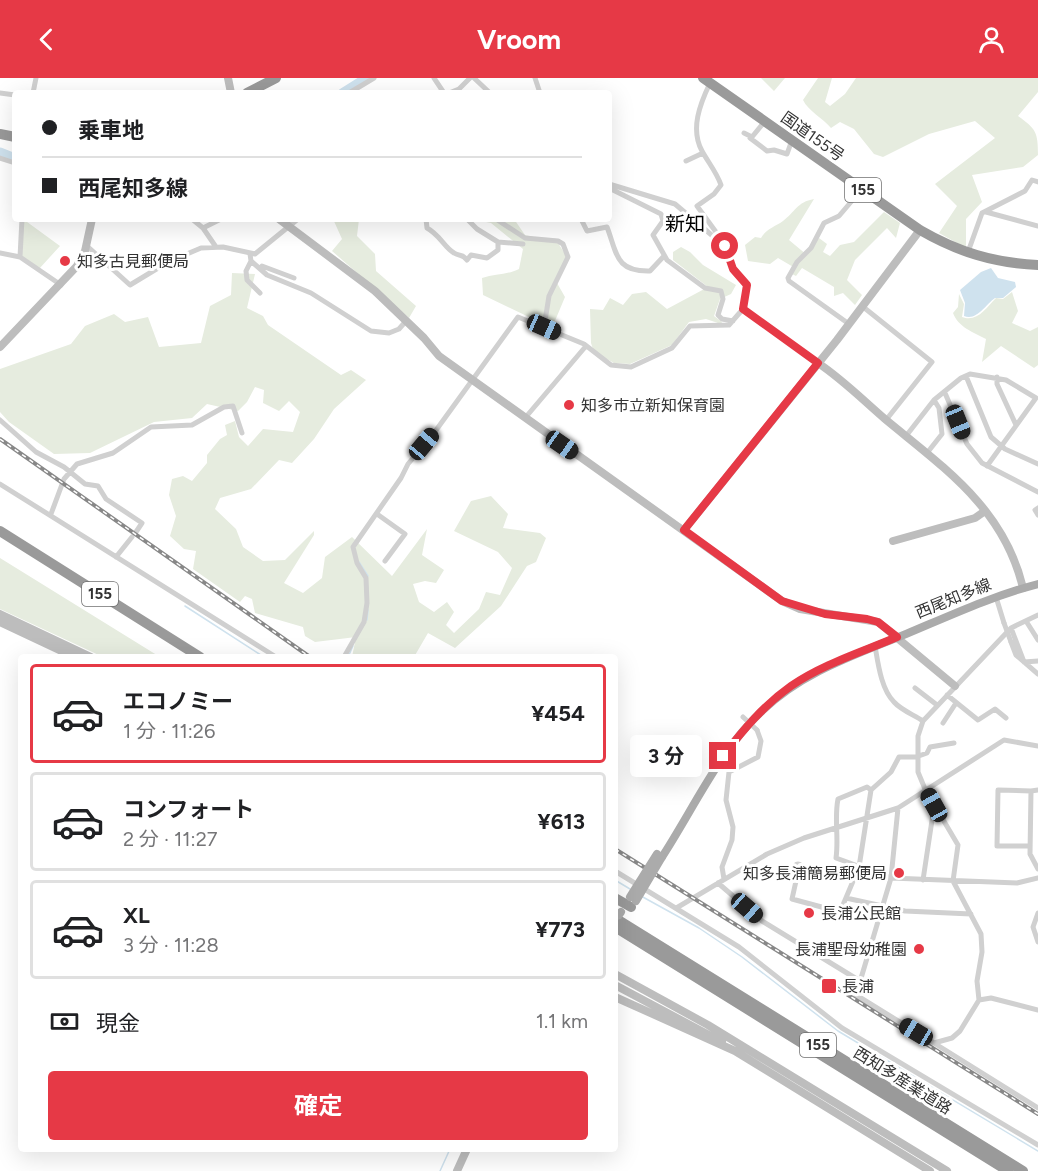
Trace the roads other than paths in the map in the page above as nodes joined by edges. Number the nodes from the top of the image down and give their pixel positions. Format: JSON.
{"nodes":[{"id":1,"x":276,"y":78,"type":"edge"},
{"id":2,"x":374,"y":78,"type":"edge"},
{"id":3,"x":434,"y":78,"type":"edge"},
{"id":4,"x":472,"y":78,"type":"edge"},
{"id":5,"x":707,"y":80,"type":"edge"},
{"id":6,"x":264,"y":82,"type":"edge"},
{"id":7,"x":354,"y":90,"type":"edge"},
{"id":8,"x":444,"y":90,"type":"edge"},
{"id":9,"x":461,"y":90,"type":"edge"},
{"id":10,"x":486,"y":90,"type":"edge"},
{"id":11,"x":765,"y":121,"type":"junction"},
{"id":12,"x":744,"y":133,"type":"dead end"},
{"id":13,"x":750,"y":138,"type":"junction"},
{"id":14,"x":792,"y":140,"type":"junction"},
{"id":15,"x":703,"y":153,"type":"junction"},
{"id":16,"x":686,"y":161,"type":"dead end"},
{"id":17,"x":1038,"y":182,"type":"edge"},
{"id":18,"x":612,"y":187,"type":"edge"},
{"id":19,"x":612,"y":188,"type":"edge"},
{"id":20,"x":862,"y":189,"type":"junction"},
{"id":21,"x":986,"y":212,"type":"junction"},
{"id":22,"x":22,"y":222,"type":"edge"},
{"id":23,"x":91,"y":222,"type":"edge"},
{"id":24,"x":196,"y":222,"type":"edge"},
{"id":25,"x":215,"y":222,"type":"edge"},
{"id":26,"x":283,"y":222,"type":"edge"},
{"id":27,"x":295,"y":222,"type":"edge"},
{"id":28,"x":426,"y":222,"type":"edge"},
{"id":29,"x":471,"y":222,"type":"edge"},
{"id":30,"x":501,"y":222,"type":"edge"},
{"id":31,"x":582,"y":222,"type":"edge"},
{"id":32,"x":1038,"y":226,"type":"edge"},
{"id":33,"x":289,"y":227,"type":"junction"},
{"id":34,"x":203,"y":228,"type":"junction"},
{"id":35,"x":920,"y":230,"type":"junction"},
{"id":36,"x":498,"y":242,"type":"junction"},
{"id":37,"x":523,"y":244,"type":"dead end"},
{"id":38,"x":87,"y":246,"type":"junction"},
{"id":39,"x":725,"y":246,"type":"junction"},
{"id":40,"x":216,"y":247,"type":"junction"},
{"id":41,"x":0,"y":253,"type":"edge"},
{"id":42,"x":967,"y":254,"type":"junction"},
{"id":43,"x":251,"y":256,"type":"junction"},
{"id":44,"x":664,"y":256,"type":"junction"},
{"id":45,"x":20,"y":257,"type":"junction"},
{"id":46,"x":1038,"y":265,"type":"edge"},
{"id":47,"x":294,"y":278,"type":"dead end"},
{"id":48,"x":61,"y":285,"type":"junction"},
{"id":49,"x":260,"y":293,"type":"dead end"},
{"id":50,"x":862,"y":305,"type":"junction"},
{"id":51,"x":743,"y":309,"type":"junction"},
{"id":52,"x":406,"y":321,"type":"junction"},
{"id":53,"x":733,"y":321,"type":"junction"},
{"id":54,"x":849,"y":324,"type":"junction"},
{"id":55,"x":544,"y":327,"type":"junction"},
{"id":56,"x":586,"y":346,"type":"junction"},
{"id":57,"x":0,"y":347,"type":"edge"},
{"id":58,"x":818,"y":363,"type":"junction"},
{"id":59,"x":966,"y":376,"type":"junction"},
{"id":60,"x":997,"y":377,"type":"junction"},
{"id":61,"x":472,"y":380,"type":"junction"},
{"id":62,"x":945,"y":393,"type":"junction"},
{"id":63,"x":934,"y":400,"type":"junction"},
{"id":64,"x":525,"y":418,"type":"junction"},
{"id":65,"x":0,"y":420,"type":"edge"},
{"id":66,"x":886,"y":420,"type":"junction"},
{"id":67,"x":1016,"y":425,"type":"junction"},
{"id":68,"x":242,"y":433,"type":"dead end"},
{"id":69,"x":906,"y":436,"type":"junction"},
{"id":70,"x":1000,"y":446,"type":"junction"},
{"id":71,"x":927,"y":453,"type":"junction"},
{"id":72,"x":1038,"y":464,"type":"edge"},
{"id":73,"x":987,"y":466,"type":"junction"},
{"id":74,"x":70,"y":472,"type":"junction"},
{"id":75,"x":0,"y":484,"type":"edge"},
{"id":76,"x":1038,"y":492,"type":"edge"},
{"id":77,"x":1038,"y":508,"type":"edge"},
{"id":78,"x":985,"y":511,"type":"junction"},
{"id":79,"x":51,"y":514,"type":"junction"},
{"id":80,"x":377,"y":514,"type":"junction"},
{"id":81,"x":1038,"y":515,"type":"edge"},
{"id":82,"x":684,"y":530,"type":"junction"},
{"id":83,"x":0,"y":531,"type":"edge"},
{"id":84,"x":0,"y":539,"type":"edge"},
{"id":85,"x":893,"y":541,"type":"dead end"},
{"id":86,"x":116,"y":557,"type":"junction"},
{"id":87,"x":385,"y":561,"type":"dead end"},
{"id":88,"x":1038,"y":584,"type":"edge"},
{"id":89,"x":1023,"y":588,"type":"junction"},
{"id":90,"x":996,"y":597,"type":"junction"},
{"id":91,"x":0,"y":614,"type":"edge"},
{"id":92,"x":1038,"y":615,"type":"edge"},
{"id":93,"x":1026,"y":621,"type":"junction"},
{"id":94,"x":0,"y":622,"type":"edge"},
{"id":95,"x":1011,"y":628,"type":"junction"},
{"id":96,"x":897,"y":637,"type":"junction"},
{"id":97,"x":1038,"y":640,"type":"edge"},
{"id":98,"x":875,"y":646,"type":"junction"},
{"id":99,"x":68,"y":654,"type":"edge"},
{"id":100,"x":85,"y":654,"type":"edge"},
{"id":101,"x":182,"y":654,"type":"edge"},
{"id":102,"x":196,"y":654,"type":"edge"},
{"id":103,"x":271,"y":654,"type":"edge"},
{"id":104,"x":346,"y":654,"type":"edge"},
{"id":105,"x":1038,"y":661,"type":"edge"},
{"id":106,"x":1024,"y":662,"type":"junction"},
{"id":107,"x":1038,"y":674,"type":"edge"},
{"id":108,"x":955,"y":686,"type":"junction"},
{"id":109,"x":915,"y":688,"type":"dead end"},
{"id":110,"x":947,"y":695,"type":"junction"},
{"id":111,"x":956,"y":703,"type":"junction"},
{"id":112,"x":937,"y":705,"type":"junction"},
{"id":113,"x":741,"y":715,"type":"dead end"},
{"id":114,"x":1006,"y":718,"type":"dead end"},
{"id":115,"x":923,"y":721,"type":"junction"},
{"id":116,"x":943,"y":723,"type":"dead end"},
{"id":117,"x":954,"y":743,"type":"dead end"},
{"id":118,"x":1038,"y":746,"type":"edge"},
{"id":119,"x":916,"y":757,"type":"junction"},
{"id":120,"x":924,"y":789,"type":"junction"},
{"id":121,"x":871,"y":790,"type":"junction"},
{"id":122,"x":1035,"y":790,"type":"edge"},
{"id":123,"x":934,"y":805,"type":"junction"},
{"id":124,"x":898,"y":808,"type":"junction"},
{"id":125,"x":866,"y":817,"type":"junction"},
{"id":126,"x":839,"y":826,"type":"junction"},
{"id":127,"x":1030,"y":831,"type":"junction"},
{"id":128,"x":1038,"y":831,"type":"edge"},
{"id":129,"x":1030,"y":846,"type":"junction"},
{"id":130,"x":858,"y":867,"type":"junction"},
{"id":131,"x":1038,"y":868,"type":"edge"},
{"id":132,"x":798,"y":872,"type":"dead end"},
{"id":133,"x":618,"y":873,"type":"edge"},
{"id":134,"x":891,"y":878,"type":"junction"},
{"id":135,"x":1038,"y":878,"type":"edge"},
{"id":136,"x":724,"y":879,"type":"junction"},
{"id":137,"x":923,"y":880,"type":"junction"},
{"id":138,"x":953,"y":881,"type":"junction"},
{"id":139,"x":718,"y":883,"type":"junction"},
{"id":140,"x":846,"y":897,"type":"junction"},
{"id":141,"x":678,"y":907,"type":"junction"},
{"id":142,"x":882,"y":907,"type":"junction"},
{"id":143,"x":1038,"y":913,"type":"edge"},
{"id":144,"x":623,"y":914,"type":"edge"},
{"id":145,"x":971,"y":914,"type":"junction"},
{"id":146,"x":1038,"y":942,"type":"edge"},
{"id":147,"x":618,"y":976,"type":"edge"},
{"id":148,"x":860,"y":981,"type":"junction"},
{"id":149,"x":618,"y":985,"type":"edge"},
{"id":150,"x":618,"y":998,"type":"edge"},
{"id":151,"x":979,"y":1000,"type":"junction"},
{"id":152,"x":1038,"y":1010,"type":"edge"},
{"id":153,"x":934,"y":1043,"type":"junction"},
{"id":154,"x":736,"y":1047,"type":"junction"},
{"id":155,"x":1038,"y":1108,"type":"edge"},
{"id":156,"x":1038,"y":1144,"type":"edge"},
{"id":157,"x":466,"y":1152,"type":"edge"},
{"id":158,"x":457,"y":1171,"type":"edge"},
{"id":159,"x":930,"y":1171,"type":"edge"},
{"id":160,"x":947,"y":1171,"type":"edge"},
{"id":161,"x":1008,"y":1171,"type":"edge"},
{"id":162,"x":1023,"y":1171,"type":"edge"}],
"edges":[{"from":1,"to":6,"type":"highway"},
{"from":2,"to":7,"type":"street"},
{"from":3,"to":8,"type":"street"},
{"from":4,"to":9,"type":"street"},
{"from":4,"to":10,"type":"street"},
{"from":5,"to":11,"type":"highway","name":"国道155号","number":"155"},
{"from":5,"to":15,"type":"street"},
{"from":11,"to":13,"type":"street"},
{"from":11,"to":14,"type":"highway","name":"国道155号","number":"155"},
{"from":12,"to":13,"type":"street"},
{"from":13,"to":14,"type":"street"},
{"from":14,"to":20,"type":"highway","name":"国道155号","number":"155"},
{"from":15,"to":16,"type":"street"},
{"from":15,"to":39,"type":"street"},
{"from":17,"to":21,"type":"street"},
{"from":18,"to":39,"type":"street"},
{"from":19,"to":44,"type":"street"},
{"from":20,"to":35,"type":"highway","name":"国道155号","number":"155"},
{"from":20,"to":54,"type":"street"},
{"from":21,"to":32,"type":"street"},
{"from":21,"to":42,"type":"street"},
{"from":22,"to":45,"type":"street"},
{"from":23,"to":38,"type":"street"},
{"from":24,"to":34,"type":"street"},
{"from":25,"to":34,"type":"street"},
{"from":26,"to":33,"type":"street"},
{"from":27,"to":33,"type":"street"},
{"from":28,"to":36,"type":"street"},
{"from":29,"to":36,"type":"street"},
{"from":30,"to":55,"type":"street"},
{"from":31,"to":44,"type":"street"},
{"from":33,"to":43,"type":"street"},
{"from":33,"to":52,"type":"street"},
{"from":34,"to":40,"type":"street"},
{"from":35,"to":42,"type":"highway","name":"国道155号","number":"155"},
{"from":35,"to":50,"type":"street"},
{"from":36,"to":37,"type":"street"},
{"from":38,"to":40,"type":"street"},
{"from":38,"to":48,"type":"street"},
{"from":39,"to":51,"type":"street"},
{"from":40,"to":43,"type":"street"},
{"from":41,"to":45,"type":"street"},
{"from":42,"to":46,"type":"highway","name":"国道155号","number":"155"},
{"from":43,"to":47,"type":"street"},
{"from":43,"to":49,"type":"street"},
{"from":43,"to":52,"type":"street"},
{"from":44,"to":53,"type":"street"},
{"from":45,"to":48,"type":"street"},
{"from":48,"to":57,"type":"street"},
{"from":50,"to":54,"type":"street"},
{"from":50,"to":66,"type":"street"},
{"from":51,"to":53,"type":"street"},
{"from":51,"to":58,"type":"street"},
{"from":52,"to":61,"type":"street"},
{"from":53,"to":56,"type":"street"},
{"from":54,"to":58,"type":"street"},
{"from":55,"to":56,"type":"street"},
{"from":55,"to":61,"type":"street"},
{"from":56,"to":64,"type":"street"},
{"from":58,"to":66,"type":"street"},
{"from":58,"to":82,"type":"street"},
{"from":59,"to":60,"type":"street"},
{"from":59,"to":62,"type":"street"},
{"from":59,"to":70,"type":"street"},
{"from":60,"to":67,"type":"street"},
{"from":60,"to":67,"type":"street"},
{"from":61,"to":64,"type":"street"},
{"from":61,"to":80,"type":"street"},
{"from":62,"to":63,"type":"street"},
{"from":62,"to":73,"type":"street"},
{"from":63,"to":69,"type":"street"},
{"from":63,"to":71,"type":"street"},
{"from":64,"to":82,"type":"street"},
{"from":65,"to":74,"type":"street"},
{"from":66,"to":69,"type":"street"},
{"from":67,"to":70,"type":"street"},
{"from":68,"to":74,"type":"street"},
{"from":69,"to":71,"type":"street"},
{"from":70,"to":72,"type":"street"},
{"from":70,"to":73,"type":"street"},
{"from":71,"to":78,"type":"street"},
{"from":73,"to":76,"type":"street"},
{"from":74,"to":79,"type":"street"},
{"from":74,"to":86,"type":"street"},
{"from":75,"to":79,"type":"street"},
{"from":77,"to":81,"type":"street"},
{"from":78,"to":85,"type":"street"},
{"from":78,"to":89,"type":"street"},
{"from":79,"to":86,"type":"street"},
{"from":80,"to":87,"type":"street"},
{"from":80,"to":104,"type":"street"},
{"from":82,"to":96,"type":"street"},
{"from":83,"to":102,"type":"highway","number":"155"},
{"from":84,"to":101,"type":"highway","number":"155"},
{"from":86,"to":103,"type":"street"},
{"from":88,"to":89,"type":"main road","name":"西尾知多線"},
{"from":89,"to":90,"type":"main road","name":"西尾知多線"},
{"from":90,"to":96,"type":"main road","name":"西尾知多線"},
{"from":90,"to":106,"type":"street","bridge":true},
{"from":91,"to":100,"type":"street"},
{"from":92,"to":93,"type":"street"},
{"from":93,"to":95,"type":"street"},
{"from":93,"to":97,"type":"street"},
{"from":94,"to":99,"type":"street"},
{"from":95,"to":106,"type":"street"},
{"from":95,"to":108,"type":"street"},
{"from":96,"to":98,"type":"main road","name":"西尾知多線"},
{"from":96,"to":108,"type":"street"},
{"from":98,"to":115,"type":"street"},
{"from":98,"to":144,"type":"main road","name":"西尾知多線","bridge":true},
{"from":105,"to":106,"type":"street"},
{"from":106,"to":107,"type":"street"},
{"from":108,"to":110,"type":"street"},
{"from":109,"to":112,"type":"street"},
{"from":110,"to":111,"type":"street"},
{"from":110,"to":112,"type":"street"},
{"from":111,"to":114,"type":"street"},
{"from":111,"to":116,"type":"street"},
{"from":112,"to":115,"type":"street"},
{"from":113,"to":136,"type":"street","bridge":true},
{"from":115,"to":119,"type":"street"},
{"from":117,"to":119,"type":"street"},
{"from":118,"to":120,"type":"street"},
{"from":119,"to":120,"type":"street"},
{"from":119,"to":121,"type":"street"},
{"from":120,"to":123,"type":"street"},
{"from":120,"to":124,"type":"street"},
{"from":121,"to":125,"type":"street"},
{"from":121,"to":126,"type":"street"},
{"from":122,"to":127,"type":"street"},
{"from":122,"to":129,"type":"street"},
{"from":123,"to":137,"type":"street"},
{"from":123,"to":138,"type":"street"},
{"from":124,"to":125,"type":"street"},
{"from":124,"to":134,"type":"street"},
{"from":125,"to":126,"type":"street"},
{"from":125,"to":130,"type":"street"},
{"from":126,"to":130,"type":"street"},
{"from":126,"to":136,"type":"street"},
{"from":127,"to":128,"type":"street"},
{"from":127,"to":129,"type":"street"},
{"from":129,"to":131,"type":"street"},
{"from":130,"to":134,"type":"street"},
{"from":130,"to":140,"type":"street"},
{"from":132,"to":140,"type":"street"},
{"from":133,"to":141,"type":"street"},
{"from":134,"to":137,"type":"street"},
{"from":134,"to":142,"type":"street"},
{"from":135,"to":138,"type":"street"},
{"from":136,"to":139,"type":"street"},
{"from":137,"to":138,"type":"street"},
{"from":138,"to":145,"type":"street"},
{"from":139,"to":141,"type":"street"},
{"from":139,"to":148,"type":"street"},
{"from":140,"to":142,"type":"street"},
{"from":141,"to":156,"type":"street"},
{"from":142,"to":145,"type":"street"},
{"from":142,"to":148,"type":"street"},
{"from":143,"to":146,"type":"street"},
{"from":144,"to":161,"type":"highway","name":"西知多産業道路","number":"155"},
{"from":144,"to":162,"type":"highway","name":"西知多産業道路","number":"155"},
{"from":145,"to":151,"type":"street"},
{"from":147,"to":154,"type":"street"},
{"from":148,"to":153,"type":"street"},
{"from":149,"to":154,"type":"street"},
{"from":150,"to":154,"type":"street"},
{"from":151,"to":152,"type":"street"},
{"from":151,"to":153,"type":"street"},
{"from":153,"to":155,"type":"street"},
{"from":154,"to":159,"type":"street"},
{"from":154,"to":160,"type":"street"},
{"from":157,"to":158,"type":"street"}]}
